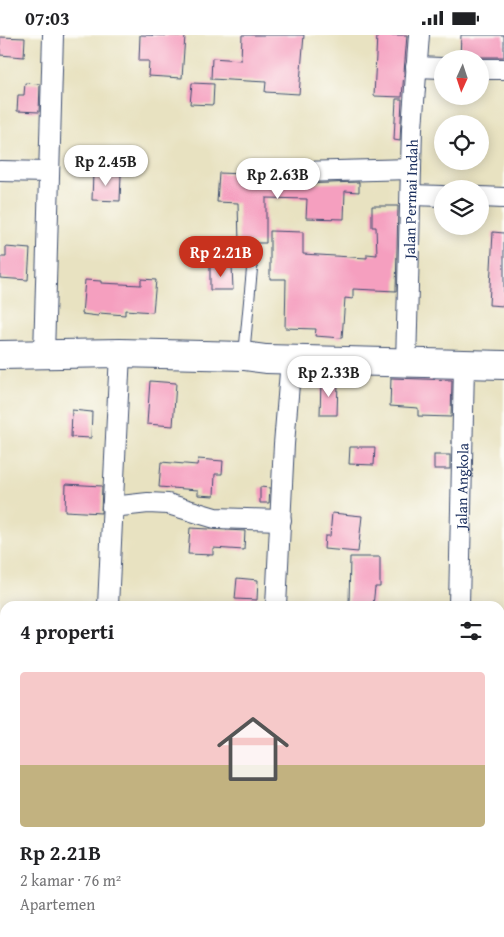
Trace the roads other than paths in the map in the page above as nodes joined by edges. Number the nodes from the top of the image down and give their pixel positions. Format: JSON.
{"nodes":[{"id":1,"x":53,"y":35,"type":"edge"},
{"id":2,"x":418,"y":35,"type":"edge"},
{"id":3,"x":416,"y":67,"type":"junction"},
{"id":4,"x":434,"y":68,"type":"edge"},
{"id":5,"x":489,"y":69,"type":"edge"},
{"id":6,"x":504,"y":69,"type":"edge"},
{"id":7,"x":411,"y":169,"type":"junction"},
{"id":8,"x":0,"y":171,"type":"edge"},
{"id":9,"x":48,"y":172,"type":"junction"},
{"id":10,"x":300,"y":172,"type":"dead end"},
{"id":11,"x":411,"y":195,"type":"junction"},
{"id":12,"x":434,"y":196,"type":"edge"},
{"id":13,"x":489,"y":197,"type":"edge"},
{"id":14,"x":504,"y":198,"type":"edge"},
{"id":15,"x":252,"y":269,"type":"dead end"},
{"id":16,"x":120,"y":353,"type":"junction"},
{"id":17,"x":44,"y":354,"type":"junction"},
{"id":18,"x":0,"y":355,"type":"edge"},
{"id":19,"x":244,"y":356,"type":"junction"},
{"id":20,"x":292,"y":360,"type":"junction"},
{"id":21,"x":406,"y":364,"type":"junction"},
{"id":22,"x":464,"y":365,"type":"junction"},
{"id":23,"x":504,"y":365,"type":"edge"},
{"id":24,"x":112,"y":507,"type":"junction"},
{"id":25,"x":281,"y":520,"type":"junction"},
{"id":26,"x":108,"y":601,"type":"edge"},
{"id":27,"x":276,"y":601,"type":"edge"},
{"id":28,"x":459,"y":601,"type":"edge"}],
"edges":[{"from":1,"to":9,"type":"street"},
{"from":2,"to":3,"type":"street","name":"Jalan Permai Indah"},
{"from":3,"to":4,"type":"street"},
{"from":3,"to":7,"type":"street","name":"Jalan Permai Indah"},
{"from":5,"to":6,"type":"street"},
{"from":7,"to":10,"type":"street"},
{"from":7,"to":11,"type":"street","name":"Jalan Permai Indah"},
{"from":8,"to":9,"type":"street"},
{"from":9,"to":17,"type":"street"},
{"from":11,"to":12,"type":"street"},
{"from":11,"to":21,"type":"street","name":"Jalan Permai Indah"},
{"from":13,"to":14,"type":"street"},
{"from":15,"to":19,"type":"lane"},
{"from":16,"to":17,"type":"street"},
{"from":16,"to":19,"type":"street"},
{"from":16,"to":24,"type":"street"},
{"from":17,"to":18,"type":"street"},
{"from":19,"to":20,"type":"street"},
{"from":20,"to":21,"type":"street"},
{"from":20,"to":25,"type":"street"},
{"from":21,"to":22,"type":"street"},
{"from":22,"to":23,"type":"street"},
{"from":22,"to":28,"type":"street","name":"Jalan Angkola"},
{"from":24,"to":25,"type":"street"},
{"from":24,"to":26,"type":"street"},
{"from":25,"to":27,"type":"street"}]}
